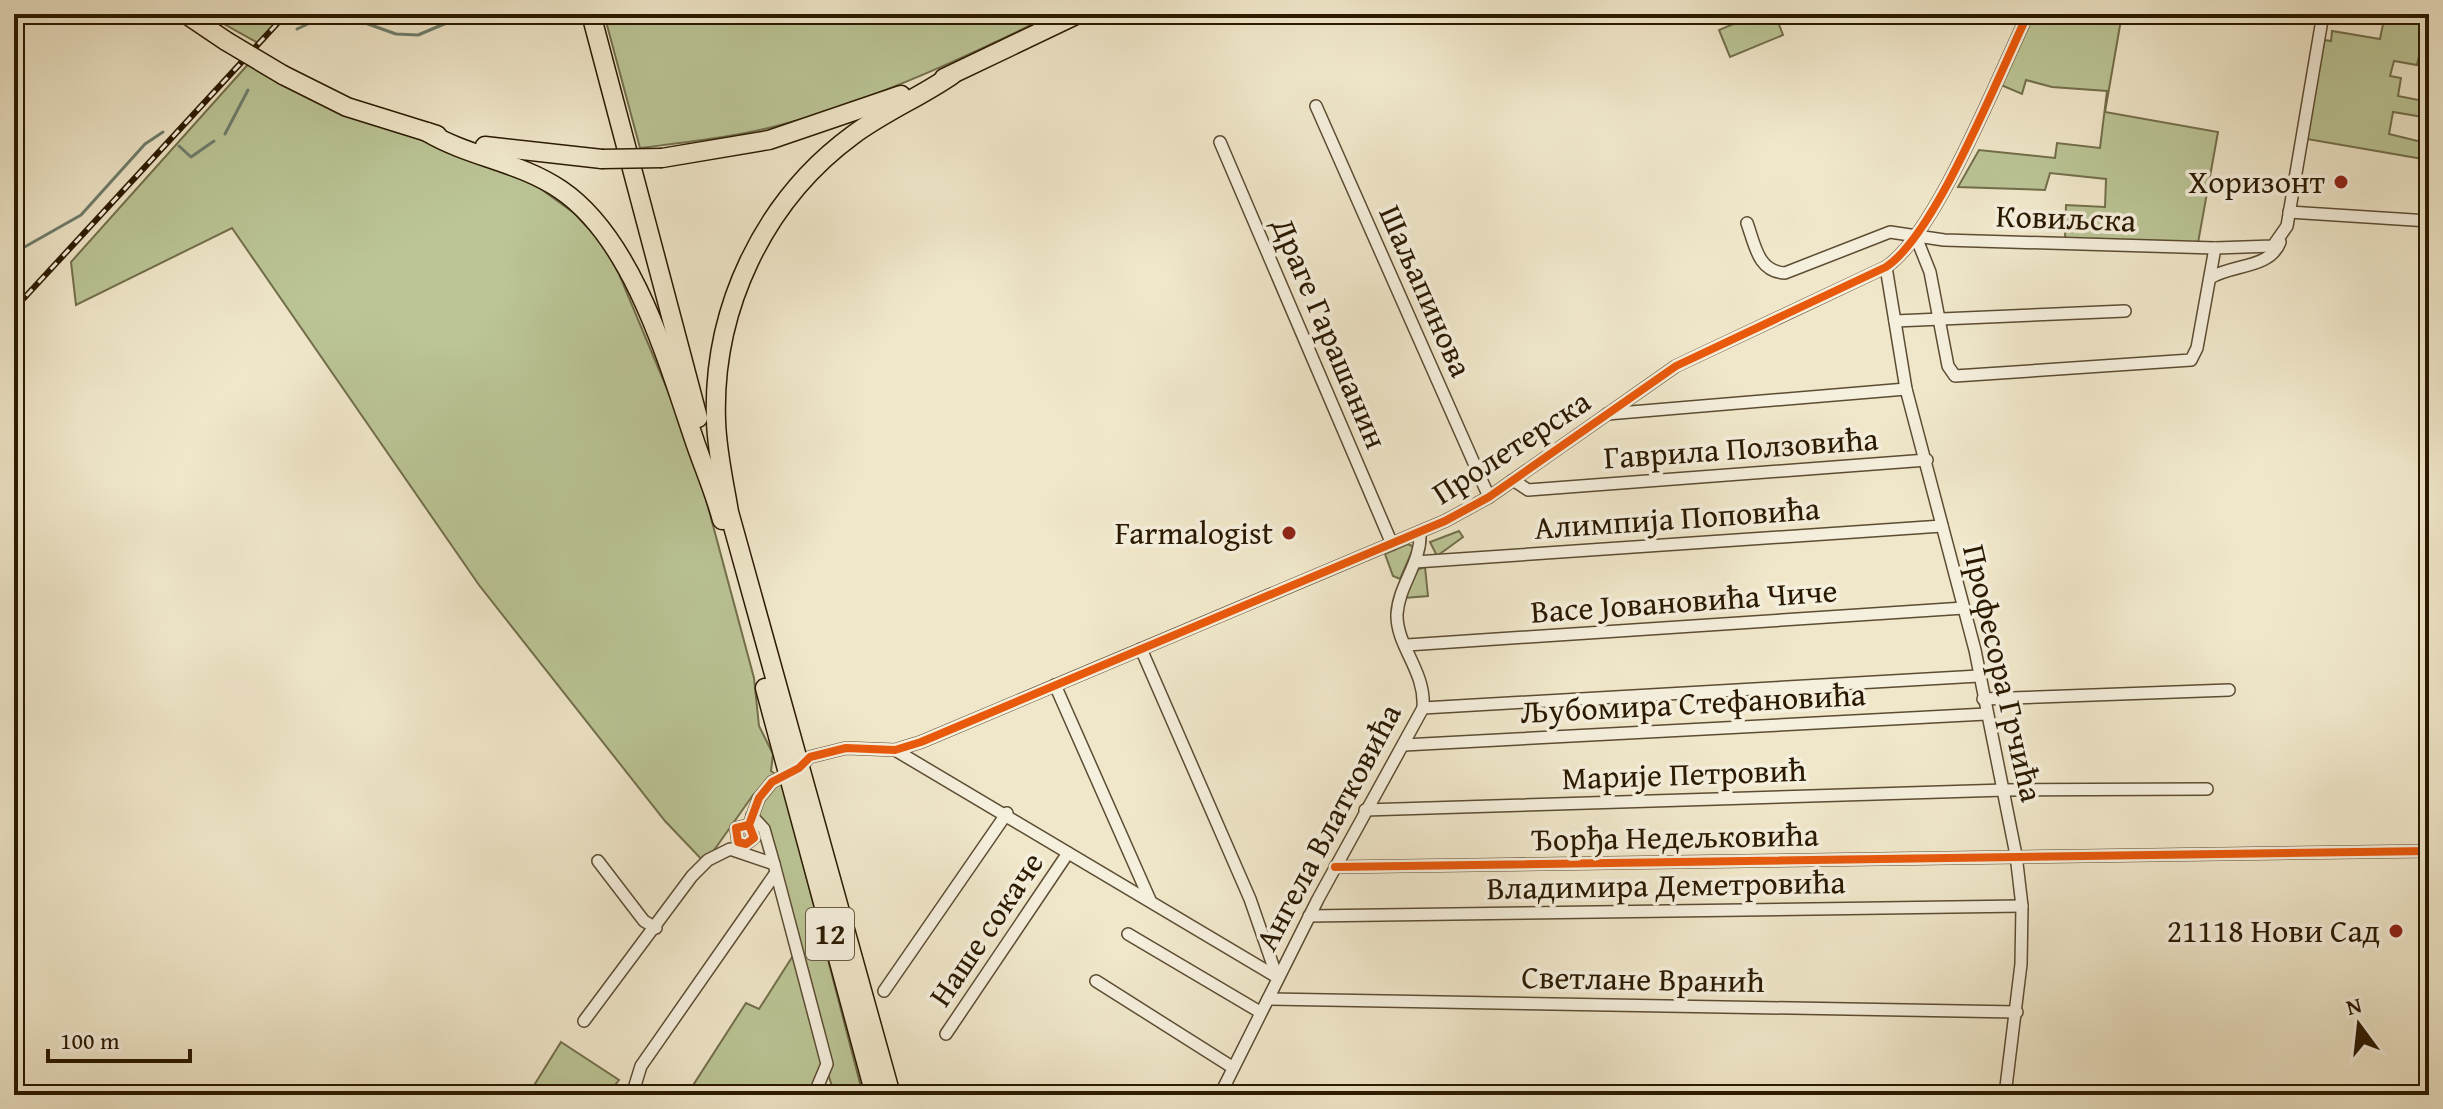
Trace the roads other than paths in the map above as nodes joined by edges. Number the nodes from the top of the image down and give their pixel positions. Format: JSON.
{"nodes":[{"id":1,"x":186,"y":14,"type":"edge"},
{"id":2,"x":591,"y":14,"type":"edge"},
{"id":3,"x":1078,"y":14,"type":"edge"},
{"id":4,"x":2028,"y":14,"type":"edge"},
{"id":5,"x":2323,"y":14,"type":"edge"},
{"id":6,"x":952,"y":75,"type":"junction"},
{"id":7,"x":1316,"y":106,"type":"dead end"},
{"id":8,"x":427,"y":132,"type":"junction"},
{"id":9,"x":1220,"y":142,"type":"dead end"},
{"id":10,"x":2289,"y":212,"type":"junction"},
{"id":11,"x":2429,"y":221,"type":"edge"},
{"id":12,"x":1747,"y":223,"type":"dead end"},
{"id":13,"x":1916,"y":237,"type":"junction"},
{"id":14,"x":2281,"y":239,"type":"junction"},
{"id":15,"x":2215,"y":248,"type":"junction"},
{"id":16,"x":1886,"y":267,"type":"junction"},
{"id":17,"x":2210,"y":278,"type":"junction"},
{"id":18,"x":2125,"y":311,"type":"dead end"},
{"id":19,"x":1940,"y":318,"type":"junction"},
{"id":20,"x":1895,"y":321,"type":"junction"},
{"id":21,"x":1906,"y":389,"type":"junction"},
{"id":22,"x":1607,"y":414,"type":"junction"},
{"id":23,"x":1927,"y":460,"type":"junction"},
{"id":24,"x":1513,"y":480,"type":"junction"},
{"id":25,"x":1489,"y":497,"type":"junction"},
{"id":26,"x":725,"y":513,"type":"junction"},
{"id":27,"x":1942,"y":526,"type":"junction"},
{"id":28,"x":1420,"y":532,"type":"junction"},
{"id":29,"x":1392,"y":544,"type":"junction"},
{"id":30,"x":1415,"y":562,"type":"junction"},
{"id":31,"x":1964,"y":608,"type":"junction"},
{"id":32,"x":1407,"y":645,"type":"junction"},
{"id":33,"x":1141,"y":649,"type":"junction"},
{"id":34,"x":1979,"y":676,"type":"junction"},
{"id":35,"x":1055,"y":685,"type":"junction"},
{"id":36,"x":2229,"y":690,"type":"dead end"},
{"id":37,"x":1983,"y":699,"type":"junction"},
{"id":38,"x":1423,"y":708,"type":"junction"},
{"id":39,"x":1986,"y":714,"type":"junction"},
{"id":40,"x":1404,"y":745,"type":"junction"},
{"id":41,"x":895,"y":750,"type":"junction"},
{"id":42,"x":792,"y":770,"type":"junction"},
{"id":43,"x":2207,"y":789,"type":"dead end"},
{"id":44,"x":2005,"y":790,"type":"junction"},
{"id":45,"x":1365,"y":810,"type":"junction"},
{"id":46,"x":1007,"y":813,"type":"junction"},
{"id":47,"x":750,"y":820,"type":"junction"},
{"id":48,"x":734,"y":846,"type":"junction"},
{"id":49,"x":2429,"y":851,"type":"edge"},
{"id":50,"x":1068,"y":853,"type":"junction"},
{"id":51,"x":2016,"y":855,"type":"junction"},
{"id":52,"x":598,"y":861,"type":"dead end"},
{"id":53,"x":1335,"y":867,"type":"junction"},
{"id":54,"x":775,"y":869,"type":"junction"},
{"id":55,"x":1151,"y":901,"type":"junction"},
{"id":56,"x":2022,"y":906,"type":"junction"},
{"id":57,"x":1309,"y":916,"type":"junction"},
{"id":58,"x":656,"y":928,"type":"junction"},
{"id":59,"x":1128,"y":934,"type":"dead end"},
{"id":60,"x":1277,"y":977,"type":"junction"},
{"id":61,"x":1096,"y":981,"type":"dead end"},
{"id":62,"x":884,"y":991,"type":"dead end"},
{"id":63,"x":1268,"y":999,"type":"junction"},
{"id":64,"x":1260,"y":1012,"type":"junction"},
{"id":65,"x":2017,"y":1012,"type":"junction"},
{"id":66,"x":584,"y":1021,"type":"dead end"},
{"id":67,"x":946,"y":1034,"type":"dead end"},
{"id":68,"x":1232,"y":1067,"type":"junction"},
{"id":69,"x":632,"y":1095,"type":"edge"},
{"id":70,"x":814,"y":1095,"type":"edge"},
{"id":71,"x":875,"y":1095,"type":"edge"},
{"id":72,"x":891,"y":1095,"type":"edge"},
{"id":73,"x":1220,"y":1095,"type":"edge"},
{"id":74,"x":2005,"y":1095,"type":"edge"}],
"edges":[{"from":1,"to":8,"type":"main road","bridge":true},
{"from":2,"to":26,"type":"main road"},
{"from":3,"to":6,"type":"main road"},
{"from":4,"to":13,"type":"street","name":"Пролетерска"},
{"from":5,"to":10,"type":"street"},
{"from":6,"to":8,"type":"main road","bridge":true},
{"from":6,"to":26,"type":"main road"},
{"from":7,"to":25,"type":"street","name":"Шаљапинова"},
{"from":8,"to":26,"type":"main road"},
{"from":9,"to":29,"type":"street","name":"Драге Гарашанин"},
{"from":10,"to":11,"type":"street"},
{"from":10,"to":14,"type":"street"},
{"from":12,"to":13,"type":"street","name":"Ковиљска"},
{"from":13,"to":15,"type":"street","name":"Ковиљска"},
{"from":13,"to":16,"type":"street","name":"Пролетерска"},
{"from":13,"to":19,"type":"street"},
{"from":14,"to":15,"type":"street","name":"Ковиљска"},
{"from":14,"to":17,"type":"street"},
{"from":15,"to":17,"type":"street"},
{"from":16,"to":20,"type":"street","name":"Професора Грчића"},
{"from":16,"to":22,"type":"street","name":"Пролетерска"},
{"from":17,"to":19,"type":"street"},
{"from":18,"to":19,"type":"street"},
{"from":19,"to":20,"type":"street"},
{"from":20,"to":21,"type":"street","name":"Професора Грчића"},
{"from":21,"to":22,"type":"street"},
{"from":21,"to":23,"type":"street","name":"Професора Грчића"},
{"from":22,"to":24,"type":"street","name":"Пролетерска"},
{"from":23,"to":24,"type":"street","name":"Гаврила Ползовића"},
{"from":23,"to":27,"type":"street","name":"Професора Грчића"},
{"from":24,"to":25,"type":"street","name":"Пролетерска"},
{"from":25,"to":28,"type":"street","name":"Пролетерска"},
{"from":26,"to":42,"type":"main road","number":"12"},
{"from":27,"to":30,"type":"street","name":"Алимпија Поповића"},
{"from":27,"to":31,"type":"street","name":"Професора Грчића"},
{"from":28,"to":29,"type":"street","name":"Пролетерска"},
{"from":28,"to":30,"type":"street","name":"Ангела Влатковића"},
{"from":29,"to":33,"type":"street","name":"Пролетерска"},
{"from":30,"to":32,"type":"street","name":"Ангела Влатковића"},
{"from":31,"to":32,"type":"street","name":"Васе Јовановића Чиче"},
{"from":31,"to":34,"type":"street","name":"Професора Грчића"},
{"from":32,"to":38,"type":"street","name":"Ангела Влатковића"},
{"from":33,"to":35,"type":"street","name":"Пролетерска"},
{"from":33,"to":60,"type":"street"},
{"from":34,"to":37,"type":"street","name":"Професора Грчића"},
{"from":34,"to":38,"type":"street"},
{"from":35,"to":41,"type":"street","name":"Пролетерска"},
{"from":35,"to":55,"type":"street"},
{"from":36,"to":37,"type":"street"},
{"from":37,"to":39,"type":"street","name":"Професора Грчића"},
{"from":38,"to":40,"type":"street","name":"Ангела Влатковића"},
{"from":39,"to":40,"type":"street","name":"Љубомира Стефановића"},
{"from":39,"to":44,"type":"street","name":"Професора Грчића"},
{"from":40,"to":45,"type":"street","name":"Ангела Влатковића"},
{"from":41,"to":42,"type":"street","name":"Пролетерска"},
{"from":41,"to":46,"type":"street"},
{"from":42,"to":47,"type":"street"},
{"from":42,"to":71,"type":"main road","number":"12"},
{"from":42,"to":72,"type":"main road","number":"12"},
{"from":43,"to":44,"type":"street","name":"Марије Петровић"},
{"from":44,"to":45,"type":"street","name":"Марије Петровић"},
{"from":44,"to":51,"type":"street","name":"Професора Грчића"},
{"from":45,"to":53,"type":"street","name":"Ангела Влатковића"},
{"from":46,"to":50,"type":"street"},
{"from":46,"to":62,"type":"street"},
{"from":47,"to":48,"type":"street"},
{"from":47,"to":54,"type":"street"},
{"from":48,"to":54,"type":"street"},
{"from":48,"to":58,"type":"street"},
{"from":49,"to":51,"type":"street","name":"Ђорђа Недељковића"},
{"from":50,"to":55,"type":"street"},
{"from":50,"to":67,"type":"street","name":"Наше сокаче"},
{"from":51,"to":53,"type":"street","name":"Ђорђа Недељковића"},
{"from":51,"to":56,"type":"street","name":"Професора Грчића"},
{"from":52,"to":58,"type":"street"},
{"from":53,"to":57,"type":"street","name":"Ангела Влатковића"},
{"from":54,"to":69,"type":"street"},
{"from":54,"to":70,"type":"street"},
{"from":55,"to":60,"type":"street"},
{"from":56,"to":57,"type":"street","name":"Владимира Деметровића"},
{"from":56,"to":65,"type":"street","name":"Професора Грчића"},
{"from":57,"to":60,"type":"street","name":"Ангела Влатковића"},
{"from":58,"to":66,"type":"street"},
{"from":59,"to":64,"type":"street"},
{"from":60,"to":63,"type":"street","name":"Ангела Влатковића"},
{"from":61,"to":68,"type":"street"},
{"from":63,"to":64,"type":"street","name":"Ангела Влатковића"},
{"from":63,"to":65,"type":"street","name":"Светлане Вранић"},
{"from":64,"to":68,"type":"street","name":"Ангела Влатковића"},
{"from":65,"to":74,"type":"street","name":"Професора Грчића"},
{"from":68,"to":73,"type":"street","name":"Ангела Влатковића"}]}
